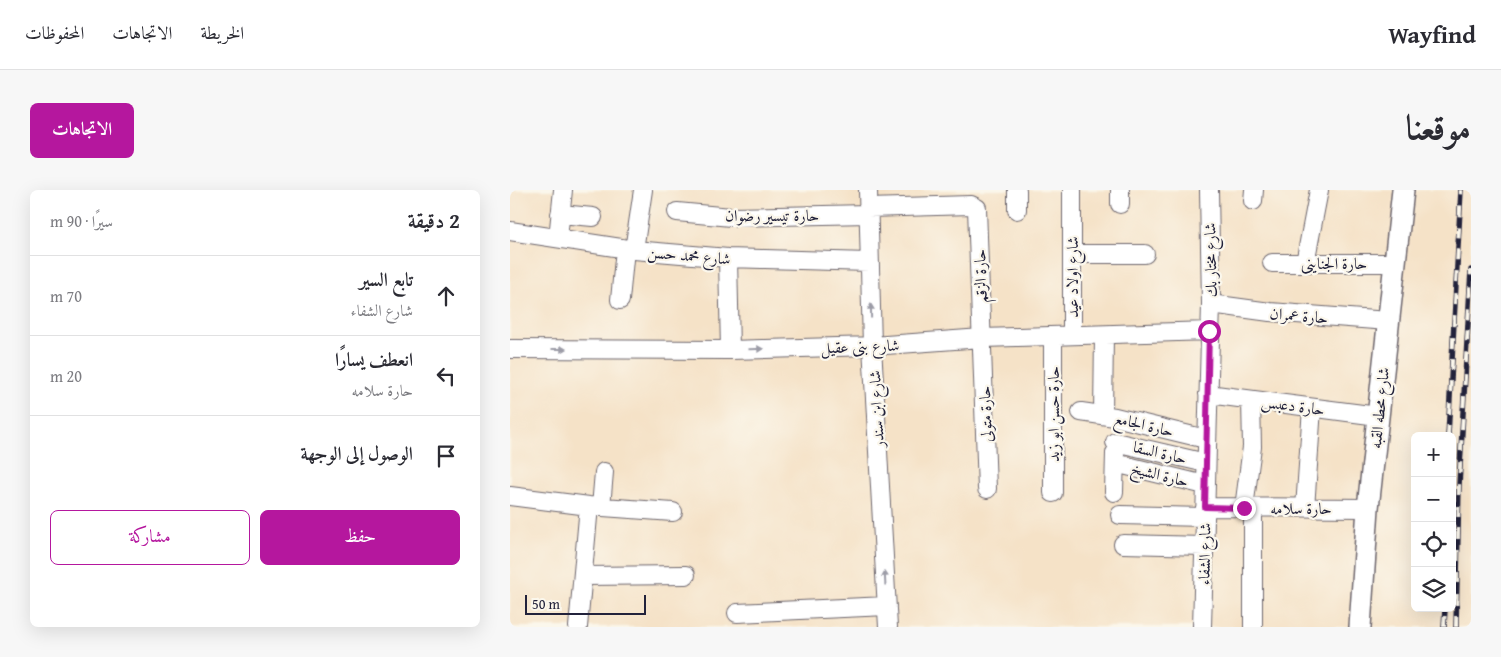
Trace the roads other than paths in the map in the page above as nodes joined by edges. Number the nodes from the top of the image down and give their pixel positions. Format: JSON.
{"nodes":[{"id":1,"x":563,"y":190,"type":"edge"},
{"id":2,"x":643,"y":190,"type":"edge"},
{"id":3,"x":868,"y":190,"type":"edge"},
{"id":4,"x":1017,"y":190,"type":"edge"},
{"id":5,"x":1072,"y":190,"type":"edge"},
{"id":6,"x":1209,"y":190,"type":"edge"},
{"id":7,"x":1319,"y":190,"type":"edge"},
{"id":8,"x":1403,"y":190,"type":"edge"},
{"id":9,"x":1017,"y":210,"type":"dead end"},
{"id":10,"x":868,"y":211,"type":"junction"},
{"id":11,"x":677,"y":212,"type":"dead end"},
{"id":12,"x":560,"y":214,"type":"junction"},
{"id":13,"x":979,"y":214,"type":"joint"},
{"id":14,"x":593,"y":217,"type":"dead end"},
{"id":15,"x":510,"y":231,"type":"edge"},
{"id":16,"x":558,"y":238,"type":"junction"},
{"id":17,"x":630,"y":250,"type":"junction"},
{"id":18,"x":1072,"y":254,"type":"junction"},
{"id":19,"x":1145,"y":254,"type":"dead end"},
{"id":20,"x":728,"y":258,"type":"junction"},
{"id":21,"x":869,"y":262,"type":"junction"},
{"id":22,"x":1272,"y":263,"type":"dead end"},
{"id":23,"x":1305,"y":263,"type":"junction"},
{"id":24,"x":1395,"y":263,"type":"junction"},
{"id":25,"x":620,"y":300,"type":"dead end"},
{"id":26,"x":1211,"y":304,"type":"junction"},
{"id":27,"x":1388,"y":321,"type":"junction"},
{"id":28,"x":1209,"y":331,"type":"junction"},
{"id":29,"x":1104,"y":334,"type":"junction"},
{"id":30,"x":1053,"y":336,"type":"junction"},
{"id":31,"x":1072,"y":336,"type":"junction"},
{"id":32,"x":982,"y":338,"type":"junction"},
{"id":33,"x":872,"y":346,"type":"junction"},
{"id":34,"x":510,"y":349,"type":"edge"},
{"id":35,"x":730,"y":350,"type":"junction"},
{"id":36,"x":1208,"y":394,"type":"junction"},
{"id":37,"x":1251,"y":400,"type":"junction"},
{"id":38,"x":1312,"y":408,"type":"junction"},
{"id":39,"x":1081,"y":412,"type":"dead end"},
{"id":40,"x":1109,"y":416,"type":"junction"},
{"id":41,"x":1378,"y":416,"type":"junction"},
{"id":42,"x":1206,"y":440,"type":"junction"},
{"id":43,"x":1115,"y":442,"type":"junction"},
{"id":44,"x":1114,"y":463,"type":"junction"},
{"id":45,"x":1206,"y":463,"type":"junction"},
{"id":46,"x":604,"y":472,"type":"dead end"},
{"id":47,"x":1205,"y":485,"type":"junction"},
{"id":48,"x":987,"y":489,"type":"dead end"},
{"id":49,"x":1114,"y":492,"type":"dead end"},
{"id":50,"x":1053,"y":493,"type":"dead end"},
{"id":51,"x":510,"y":496,"type":"edge"},
{"id":52,"x":595,"y":506,"type":"junction"},
{"id":53,"x":1248,"y":508,"type":"junction"},
{"id":54,"x":1305,"y":508,"type":"junction"},
{"id":55,"x":1368,"y":508,"type":"junction"},
{"id":56,"x":673,"y":512,"type":"dead end"},
{"id":57,"x":1205,"y":512,"type":"junction"},
{"id":58,"x":1120,"y":515,"type":"dead end"},
{"id":59,"x":1124,"y":544,"type":"dead end"},
{"id":60,"x":1204,"y":546,"type":"junction"},
{"id":61,"x":686,"y":575,"type":"dead end"},
{"id":62,"x":583,"y":576,"type":"junction"},
{"id":63,"x":887,"y":606,"type":"junction"},
{"id":64,"x":737,"y":613,"type":"dead end"},
{"id":65,"x":578,"y":627,"type":"edge"},
{"id":66,"x":888,"y":627,"type":"edge"},
{"id":67,"x":1202,"y":627,"type":"edge"},
{"id":68,"x":1253,"y":627,"type":"edge"},
{"id":69,"x":1360,"y":627,"type":"edge"}],
"edges":[{"from":1,"to":12,"type":"street"},
{"from":2,"to":17,"type":"street"},
{"from":3,"to":10,"type":"street","name":"شارع ابن سندر"},
{"from":4,"to":9,"type":"street"},
{"from":5,"to":18,"type":"street","name":"شارع اولاد عيد"},
{"from":6,"to":26,"type":"street","name":"شارع مختار بك"},
{"from":7,"to":23,"type":"street"},
{"from":8,"to":24,"type":"main road","name":"شارع محطه القبه"},
{"from":10,"to":11,"type":"street","name":"حارة تيسير رضوان"},
{"from":10,"to":13,"type":"street","name":"حارة تيسير رضوان"},
{"from":10,"to":21,"type":"street","name":"شارع ابن سندر"},
{"from":12,"to":14,"type":"street"},
{"from":12,"to":16,"type":"street"},
{"from":13,"to":32,"type":"street","name":"حارة الزقم"},
{"from":15,"to":16,"type":"street","name":"شارع محمد حسن"},
{"from":16,"to":17,"type":"street","name":"شارع محمد حسن"},
{"from":17,"to":20,"type":"street","name":"شارع محمد حسن"},
{"from":17,"to":25,"type":"street"},
{"from":18,"to":19,"type":"street"},
{"from":18,"to":31,"type":"street","name":"شارع اولاد عيد"},
{"from":20,"to":21,"type":"street","name":"شارع محمد حسن"},
{"from":20,"to":35,"type":"street"},
{"from":33,"to":21,"type":"street","name":"شارع ابن سندر","one_way":true},
{"from":22,"to":23,"type":"street","name":"حارة الجناينى"},
{"from":23,"to":24,"type":"street","name":"حارة الجناينى"},
{"from":24,"to":27,"type":"main road","name":"شارع محطه القبه"},
{"from":26,"to":27,"type":"street","name":"حارة عمران"},
{"from":26,"to":28,"type":"street","name":"شارع مختار بك"},
{"from":27,"to":41,"type":"main road","name":"شارع محطه القبه"},
{"from":28,"to":29,"type":"street","name":"شارع بنى عقيل"},
{"from":28,"to":36,"type":"street","name":"شارع الشفاء"},
{"from":29,"to":31,"type":"street","name":"شارع بنى عقيل"},
{"from":29,"to":40,"type":"street"},
{"from":30,"to":31,"type":"street","name":"شارع بنى عقيل"},
{"from":30,"to":32,"type":"street","name":"شارع بنى عقيل"},
{"from":30,"to":50,"type":"street","name":"حارة حسن ابو زيد"},
{"from":32,"to":33,"type":"street","name":"شارع بنى عقيل"},
{"from":32,"to":48,"type":"street","name":"حارة متولى"},
{"from":35,"to":33,"type":"street","name":"شارع بنى عقيل","one_way":true},
{"from":63,"to":33,"type":"street","name":"شارع ابن سندر","one_way":true},
{"from":34,"to":35,"type":"street","name":"شارع بنى عقيل","one_way":true},
{"from":36,"to":37,"type":"street","name":"حارة دعبس"},
{"from":36,"to":42,"type":"street","name":"شارع الشفاء"},
{"from":37,"to":38,"type":"street","name":"حارة دعبس"},
{"from":37,"to":53,"type":"street"},
{"from":38,"to":41,"type":"street","name":"حارة دعبس"},
{"from":38,"to":54,"type":"street"},
{"from":39,"to":40,"type":"street","name":"حارة الجامع"},
{"from":40,"to":42,"type":"street","name":"حارة الجامع"},
{"from":40,"to":43,"type":"street"},
{"from":41,"to":55,"type":"main road","name":"شارع محطه القبه"},
{"from":42,"to":45,"type":"street","name":"شارع الشفاء"},
{"from":43,"to":44,"type":"street"},
{"from":43,"to":45,"type":"street","name":"حارة السقا"},
{"from":44,"to":47,"type":"street","name":"حارة الشيخ"},
{"from":44,"to":49,"type":"street"},
{"from":45,"to":47,"type":"street","name":"شارع الشفاء"},
{"from":46,"to":52,"type":"street"},
{"from":47,"to":57,"type":"street","name":"شارع الشفاء"},
{"from":51,"to":52,"type":"street"},
{"from":52,"to":56,"type":"street"},
{"from":52,"to":62,"type":"street"},
{"from":53,"to":54,"type":"street","name":"حارة سلامه"},
{"from":53,"to":57,"type":"street","name":"حارة سلامه"},
{"from":53,"to":68,"type":"street"},
{"from":54,"to":55,"type":"street","name":"حارة سلامه"},
{"from":55,"to":69,"type":"main road","name":"شارع محطه القبه"},
{"from":57,"to":58,"type":"street","name":"حارة سلامه"},
{"from":57,"to":60,"type":"street","name":"شارع الشفاء"},
{"from":59,"to":60,"type":"street"},
{"from":60,"to":67,"type":"street","name":"شارع الشفاء"},
{"from":61,"to":62,"type":"street"},
{"from":62,"to":65,"type":"street"},
{"from":63,"to":64,"type":"street"},
{"from":63,"to":66,"type":"street","name":"شارع ابن سندر"}]}
